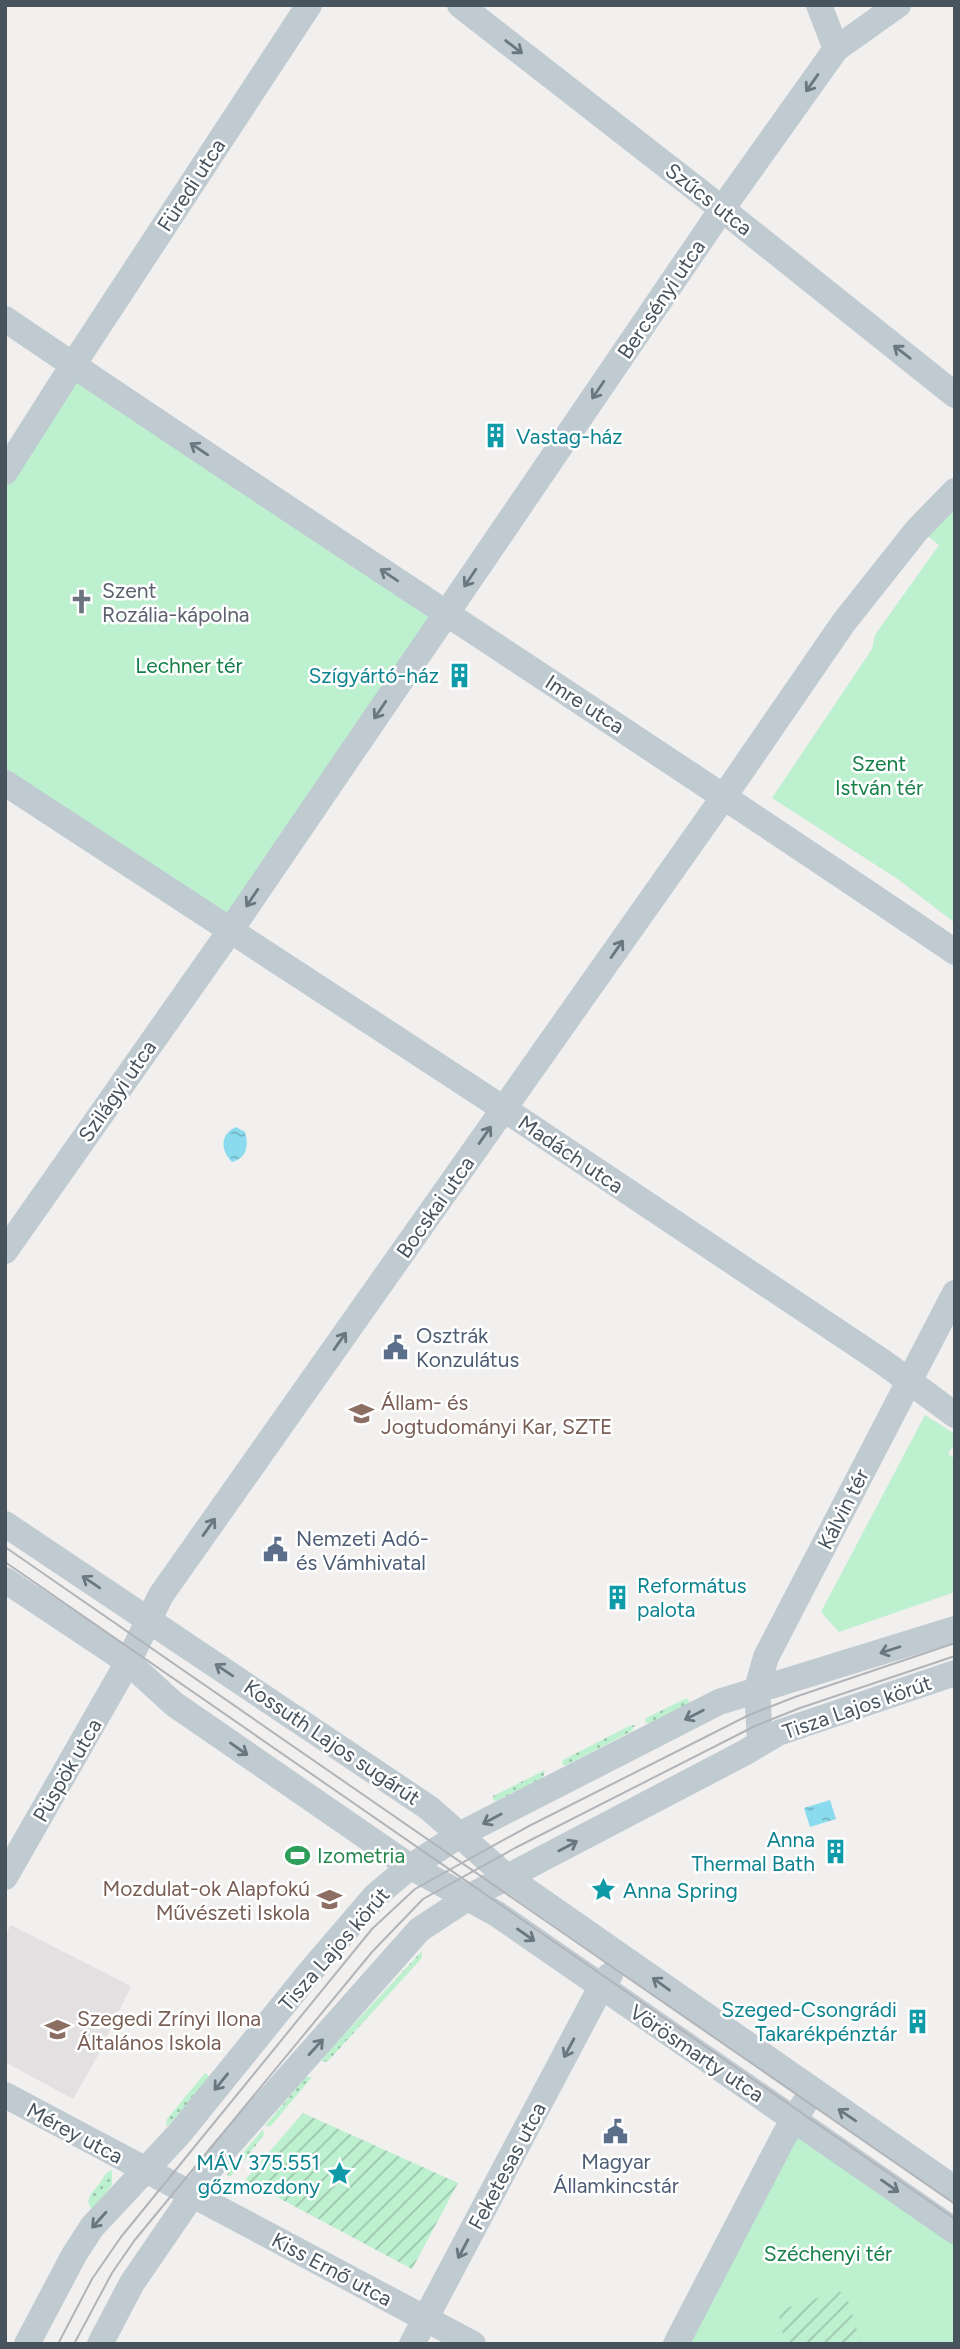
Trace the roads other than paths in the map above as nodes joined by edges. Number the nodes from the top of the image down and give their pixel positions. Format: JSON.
{"nodes":[{"id":1,"x":309,"y":5,"type":"edge"},
{"id":2,"x":460,"y":5,"type":"edge"},
{"id":3,"x":819,"y":5,"type":"edge"},
{"id":4,"x":898,"y":5,"type":"edge"},
{"id":5,"x":836,"y":49,"type":"junction"},
{"id":6,"x":722,"y":209,"type":"junction"},
{"id":7,"x":5,"y":319,"type":"edge"},
{"id":8,"x":73,"y":365,"type":"junction"},
{"id":9,"x":955,"y":395,"type":"edge"},
{"id":10,"x":5,"y":472,"type":"edge"},
{"id":11,"x":955,"y":491,"type":"edge"},
{"id":12,"x":445,"y":613,"type":"junction"},
{"id":13,"x":5,"y":783,"type":"edge"},
{"id":14,"x":725,"y":796,"type":"junction"},
{"id":15,"x":230,"y":931,"type":"junction"},
{"id":16,"x":955,"y":952,"type":"edge"},
{"id":17,"x":504,"y":1109,"type":"junction"},
{"id":18,"x":5,"y":1251,"type":"edge"},
{"id":19,"x":955,"y":1293,"type":"edge"},
{"id":20,"x":909,"y":1382,"type":"junction"},
{"id":21,"x":955,"y":1415,"type":"edge"},
{"id":22,"x":5,"y":1524,"type":"edge"},
{"id":23,"x":5,"y":1580,"type":"edge"},
{"id":24,"x":147,"y":1620,"type":"junction"},
{"id":25,"x":955,"y":1629,"type":"edge"},
{"id":26,"x":128,"y":1662,"type":"junction"},
{"id":27,"x":955,"y":1673,"type":"edge"},
{"id":28,"x":757,"y":1689,"type":"junction"},
{"id":29,"x":760,"y":1742,"type":"junction"},
{"id":30,"x":461,"y":1834,"type":"junction"},
{"id":31,"x":411,"y":1867,"type":"junction"},
{"id":32,"x":508,"y":1877,"type":"junction"},
{"id":33,"x":5,"y":1878,"type":"edge"},
{"id":34,"x":469,"y":1897,"type":"junction"},
{"id":35,"x":623,"y":1956,"type":"junction"},
{"id":36,"x":601,"y":1987,"type":"junction"},
{"id":37,"x":813,"y":2091,"type":"junction"},
{"id":38,"x":5,"y":2095,"type":"edge"},
{"id":39,"x":794,"y":2119,"type":"junction"},
{"id":40,"x":146,"y":2170,"type":"junction"},
{"id":41,"x":955,"y":2189,"type":"edge"},
{"id":42,"x":191,"y":2195,"type":"junction"},
{"id":43,"x":955,"y":2231,"type":"edge"},
{"id":44,"x":425,"y":2319,"type":"junction"},
{"id":45,"x":27,"y":2344,"type":"edge"},
{"id":46,"x":100,"y":2344,"type":"edge"},
{"id":47,"x":412,"y":2344,"type":"edge"},
{"id":48,"x":473,"y":2344,"type":"edge"},
{"id":49,"x":676,"y":2344,"type":"edge"}],
"edges":[{"from":1,"to":8,"type":"street","name":"Füredi utca"},
{"from":2,"to":6,"type":"street","name":"Szűcs utca","one_way":true},
{"from":3,"to":5,"type":"street"},
{"from":4,"to":5,"type":"street","name":"Bercsényi utca"},
{"from":5,"to":6,"type":"street","name":"Bercsényi utca","one_way":true},
{"from":9,"to":6,"type":"street","name":"Szűcs utca","one_way":true},
{"from":6,"to":12,"type":"street","name":"Bercsényi utca","one_way":true},
{"from":7,"to":8,"type":"street"},
{"from":8,"to":10,"type":"street"},
{"from":12,"to":8,"type":"street","one_way":true},
{"from":11,"to":14,"type":"street"},
{"from":12,"to":14,"type":"street","name":"Imre utca"},
{"from":12,"to":15,"type":"street","one_way":true},
{"from":13,"to":15,"type":"street"},
{"from":14,"to":16,"type":"street"},
{"from":17,"to":14,"type":"street","name":"Bocskai utca","one_way":true},
{"from":15,"to":17,"type":"street","name":"Madách utca"},
{"from":15,"to":18,"type":"street","name":"Szilágyi utca"},
{"from":17,"to":20,"type":"street","name":"Madách utca"},
{"from":24,"to":17,"type":"street","name":"Bocskai utca","one_way":true},
{"from":19,"to":20,"type":"street","name":"Kálvin tér"},
{"from":20,"to":21,"type":"street"},
{"from":20,"to":28,"type":"street","name":"Kálvin tér"},
{"from":24,"to":22,"type":"street","name":"Kossuth Lajos sugárút","one_way":true},
{"from":23,"to":26,"type":"street"},
{"from":24,"to":26,"type":"street"},
{"from":30,"to":24,"type":"street","name":"Kossuth Lajos sugárút","one_way":true},
{"from":25,"to":28,"type":"street","name":"Tisza Lajos körút","one_way":true},
{"from":26,"to":31,"type":"street","one_way":true},
{"from":26,"to":33,"type":"street","name":"Püspök utca"},
{"from":27,"to":29,"type":"street","name":"Tisza Lajos körút"},
{"from":28,"to":29,"type":"street","name":"Tisza Lajos körút"},
{"from":28,"to":30,"type":"street","name":"Tisza Lajos körút","one_way":true},
{"from":32,"to":29,"type":"street","name":"Tisza Lajos körút","one_way":true},
{"from":30,"to":31,"type":"street","name":"Tisza Lajos körút"},
{"from":30,"to":32,"type":"street","name":"Kossuth Lajos sugárút"},
{"from":31,"to":34,"type":"street"},
{"from":31,"to":40,"type":"street","name":"Tisza Lajos körút","one_way":true},
{"from":32,"to":34,"type":"street","name":"Tisza Lajos körút"},
{"from":32,"to":35,"type":"street","name":"Vörösmarty utca"},
{"from":34,"to":36,"type":"street","name":"Vörösmarty utca","one_way":true},
{"from":42,"to":34,"type":"street","name":"Tisza Lajos körút","one_way":true},
{"from":35,"to":36,"type":"street"},
{"from":37,"to":35,"type":"street","name":"Vörösmarty utca","one_way":true},
{"from":36,"to":39,"type":"street","name":"Vörösmarty utca"},
{"from":36,"to":44,"type":"street","name":"Feketesas utca","one_way":true},
{"from":37,"to":39,"type":"street"},
{"from":41,"to":37,"type":"street","name":"Vörösmarty utca","one_way":true},
{"from":38,"to":40,"type":"street","name":"Mérey utca"},
{"from":39,"to":43,"type":"street","name":"Vörösmarty utca","one_way":true},
{"from":39,"to":49,"type":"street"},
{"from":40,"to":42,"type":"street","name":"Mérey utca"},
{"from":40,"to":45,"type":"street","name":"Tisza Lajos körút","one_way":true},
{"from":42,"to":44,"type":"street","name":"Kiss Ernő utca"},
{"from":42,"to":46,"type":"street","name":"Tisza Lajos körút"},
{"from":44,"to":47,"type":"street","name":"Feketesas utca"},
{"from":44,"to":48,"type":"street","name":"Kiss Ernő utca"}]}
